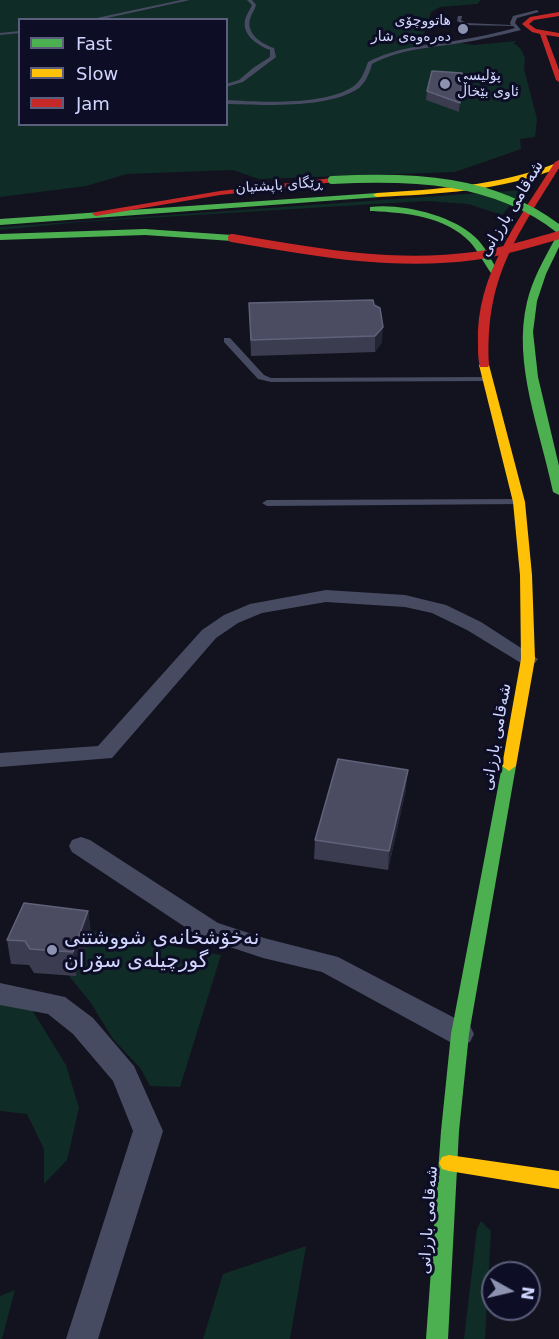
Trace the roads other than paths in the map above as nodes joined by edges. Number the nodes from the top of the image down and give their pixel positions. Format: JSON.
{"nodes":[{"id":1,"x":188,"y":0,"type":"edge"},
{"id":2,"x":249,"y":0,"type":"edge"},
{"id":3,"x":536,"y":7,"type":"edge"},
{"id":4,"x":559,"y":9,"type":"edge"},
{"id":5,"x":559,"y":14,"type":"edge"},
{"id":6,"x":460,"y":17,"type":"dead end"},
{"id":7,"x":99,"y":18,"type":"edge"},
{"id":8,"x":517,"y":28,"type":"junction"},
{"id":9,"x":18,"y":32,"type":"edge"},
{"id":10,"x":539,"y":32,"type":"junction"},
{"id":11,"x":0,"y":34,"type":"edge"},
{"id":12,"x":559,"y":36,"type":"edge"},
{"id":13,"x":559,"y":80,"type":"edge"},
{"id":14,"x":228,"y":85,"type":"edge"},
{"id":15,"x":228,"y":102,"type":"edge"},
{"id":16,"x":558,"y":164,"type":"edge"},
{"id":17,"x":96,"y":214,"type":"junction"},
{"id":18,"x":0,"y":222,"type":"edge"},
{"id":19,"x":559,"y":229,"type":"edge"},
{"id":20,"x":0,"y":236,"type":"edge"},
{"id":21,"x":559,"y":237,"type":"edge"},
{"id":22,"x":494,"y":271,"type":"junction"},
{"id":23,"x":227,"y":340,"type":"dead end"},
{"id":24,"x":486,"y":379,"type":"junction"},
{"id":25,"x":559,"y":492,"type":"edge"},
{"id":26,"x":519,"y":502,"type":"junction"},
{"id":27,"x":267,"y":503,"type":"dead end"},
{"id":28,"x":528,"y":659,"type":"junction"},
{"id":29,"x":0,"y":760,"type":"edge"},
{"id":30,"x":81,"y":846,"type":"dead end"},
{"id":31,"x":0,"y":994,"type":"edge"},
{"id":32,"x":460,"y":1034,"type":"junction"},
{"id":33,"x":449,"y":1163,"type":"junction"},
{"id":34,"x":559,"y":1180,"type":"edge"},
{"id":35,"x":82,"y":1339,"type":"edge"},
{"id":36,"x":436,"y":1339,"type":"edge"}],
"edges":[{"from":1,"to":7,"type":"lane"},
{"from":2,"to":14,"type":"lane"},
{"from":3,"to":4,"type":"main road"},
{"from":3,"to":5,"type":"main road"},
{"from":3,"to":8,"type":"lane"},
{"from":3,"to":10,"type":"main road"},
{"from":6,"to":8,"type":"lane"},
{"from":8,"to":10,"type":"lane"},
{"from":8,"to":15,"type":"lane"},
{"from":9,"to":11,"type":"lane"},
{"from":10,"to":12,"type":"main road"},
{"from":10,"to":13,"type":"main road"},
{"from":16,"to":17,"type":"main road","name":"ڕێگای باپشتیان"},
{"from":16,"to":22,"type":"main road","name":"شەقامی بارزانی"},
{"from":17,"to":18,"type":"main road","name":"ڕێگای باپشتیان"},
{"from":17,"to":19,"type":"main road","bridge":true},
{"from":20,"to":21,"type":"main road","bridge":true},
{"from":20,"to":22,"type":"main road","name":"ڕێگای باپشتیان"},
{"from":21,"to":25,"type":"main road"},
{"from":22,"to":24,"type":"main road","name":"شەقامی بارزانی"},
{"from":23,"to":24,"type":"lane"},
{"from":24,"to":26,"type":"main road","name":"شەقامی بارزانی"},
{"from":26,"to":27,"type":"lane"},
{"from":26,"to":28,"type":"main road","name":"شەقامی بارزانی"},
{"from":28,"to":29,"type":"street"},
{"from":28,"to":32,"type":"main road","name":"شەقامی بارزانی"},
{"from":30,"to":32,"type":"street"},
{"from":31,"to":35,"type":"street"},
{"from":32,"to":33,"type":"main road","name":"شەقامی بارزانی"},
{"from":33,"to":34,"type":"main road"},
{"from":33,"to":36,"type":"main road","name":"شەقامی بارزانی"}]}
